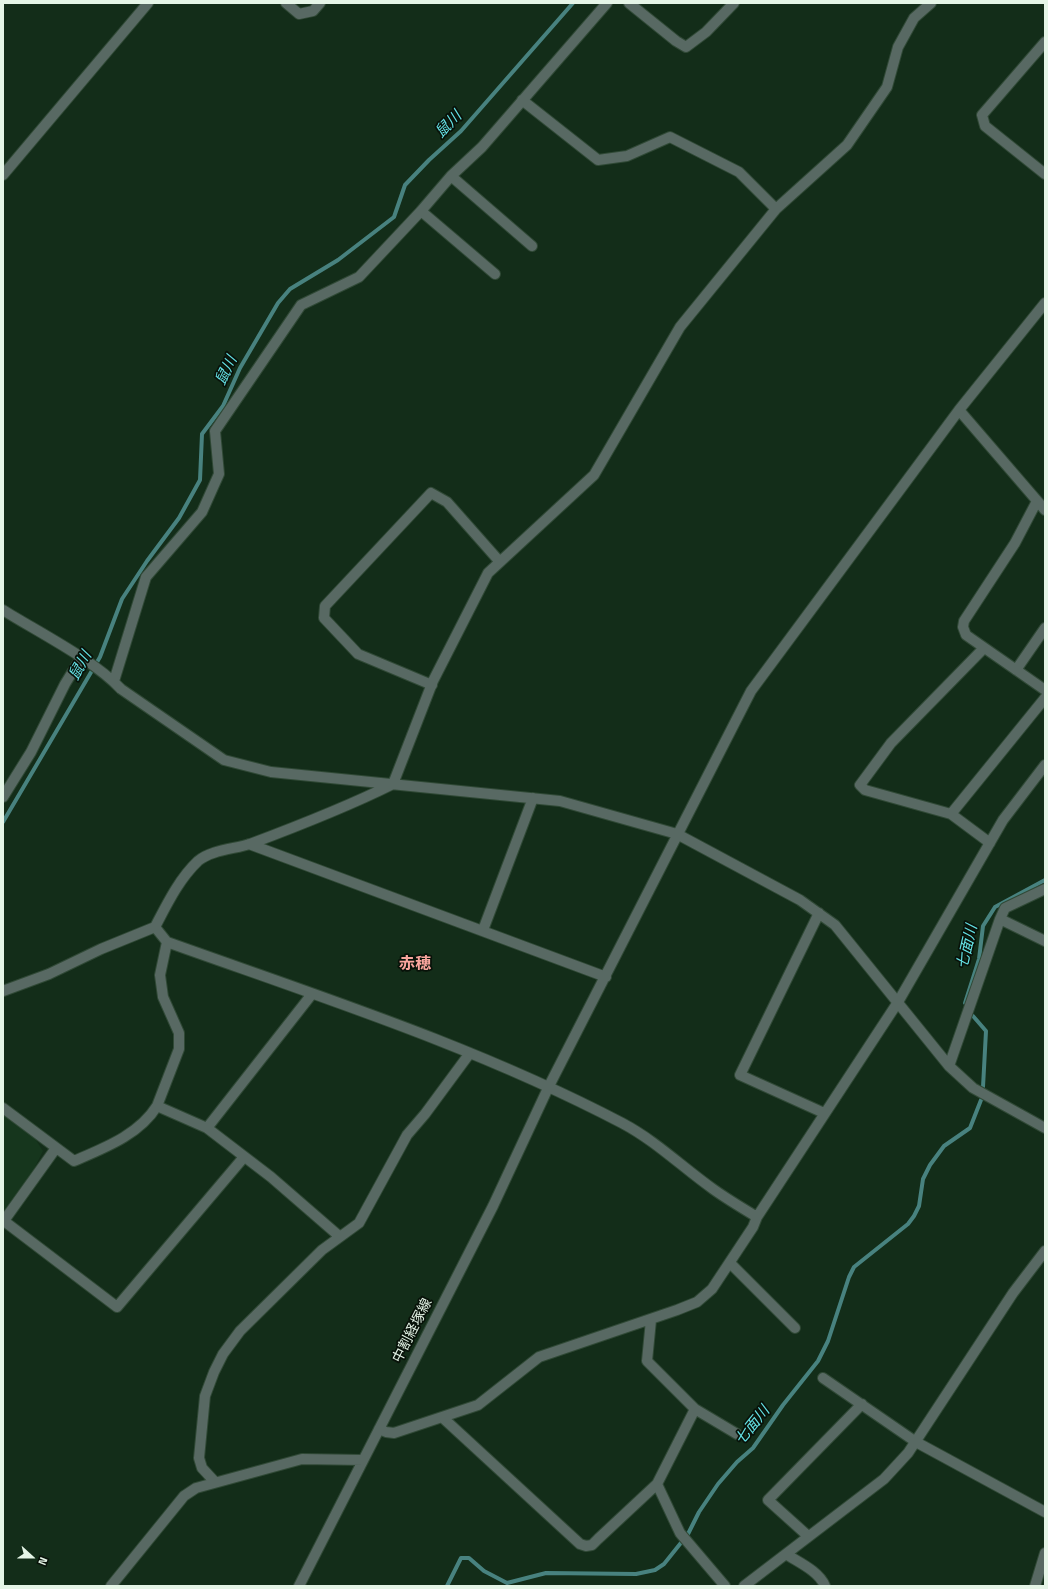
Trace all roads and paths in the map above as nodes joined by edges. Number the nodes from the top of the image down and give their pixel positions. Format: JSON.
{"nodes":[{"id":1,"x":148,"y":3,"type":"edge"},
{"id":2,"x":286,"y":3,"type":"edge"},
{"id":3,"x":320,"y":3,"type":"edge"},
{"id":4,"x":606,"y":3,"type":"edge"},
{"id":5,"x":629,"y":3,"type":"edge"},
{"id":6,"x":734,"y":3,"type":"edge"},
{"id":7,"x":931,"y":3,"type":"edge"},
{"id":8,"x":1045,"y":42,"type":"edge"},
{"id":9,"x":522,"y":100,"type":"junction"},
{"id":10,"x":1045,"y":174,"type":"edge"},
{"id":11,"x":3,"y":175,"type":"edge"},
{"id":12,"x":451,"y":176,"type":"junction"},
{"id":13,"x":776,"y":209,"type":"junction"},
{"id":14,"x":421,"y":211,"type":"junction"},
{"id":15,"x":532,"y":246,"type":"dead end"},
{"id":16,"x":496,"y":274,"type":"dead end"},
{"id":17,"x":1045,"y":303,"type":"edge"},
{"id":18,"x":960,"y":410,"type":"junction"},
{"id":19,"x":1037,"y":501,"type":"junction"},
{"id":20,"x":1045,"y":510,"type":"edge"},
{"id":21,"x":500,"y":562,"type":"junction"},
{"id":22,"x":3,"y":610,"type":"edge"},
{"id":23,"x":1045,"y":628,"type":"edge"},
{"id":24,"x":984,"y":648,"type":"junction"},
{"id":25,"x":84,"y":660,"type":"junction"},
{"id":26,"x":1016,"y":670,"type":"junction"},
{"id":27,"x":114,"y":681,"type":"junction"},
{"id":28,"x":432,"y":685,"type":"junction"},
{"id":29,"x":1045,"y":690,"type":"edge"},
{"id":30,"x":1045,"y":698,"type":"edge"},
{"id":31,"x":1045,"y":765,"type":"edge"},
{"id":32,"x":393,"y":784,"type":"junction"},
{"id":33,"x":3,"y":796,"type":"edge"},
{"id":34,"x":533,"y":798,"type":"junction"},
{"id":35,"x":951,"y":814,"type":"junction"},
{"id":36,"x":677,"y":834,"type":"junction"},
{"id":37,"x":990,"y":843,"type":"junction"},
{"id":38,"x":249,"y":844,"type":"junction"},
{"id":39,"x":1045,"y":889,"type":"edge"},
{"id":40,"x":819,"y":913,"type":"junction"},
{"id":41,"x":1000,"y":919,"type":"junction"},
{"id":42,"x":154,"y":927,"type":"junction"},
{"id":43,"x":483,"y":930,"type":"junction"},
{"id":44,"x":1045,"y":941,"type":"edge"},
{"id":45,"x":167,"y":942,"type":"junction"},
{"id":46,"x":606,"y":977,"type":"junction"},
{"id":47,"x":3,"y":991,"type":"edge"},
{"id":48,"x":312,"y":994,"type":"junction"},
{"id":49,"x":898,"y":1002,"type":"junction"},
{"id":50,"x":470,"y":1053,"type":"junction"},
{"id":51,"x":949,"y":1066,"type":"junction"},
{"id":52,"x":549,"y":1086,"type":"junction"},
{"id":53,"x":157,"y":1106,"type":"junction"},
{"id":54,"x":3,"y":1108,"type":"edge"},
{"id":55,"x":824,"y":1113,"type":"junction"},
{"id":56,"x":207,"y":1128,"type":"junction"},
{"id":57,"x":1045,"y":1128,"type":"edge"},
{"id":58,"x":56,"y":1148,"type":"junction"},
{"id":59,"x":244,"y":1157,"type":"junction"},
{"id":60,"x":757,"y":1217,"type":"junction"},
{"id":61,"x":3,"y":1222,"type":"edge"},
{"id":62,"x":339,"y":1236,"type":"junction"},
{"id":63,"x":1045,"y":1251,"type":"edge"},
{"id":64,"x":730,"y":1263,"type":"junction"},
{"id":65,"x":651,"y":1320,"type":"junction"},
{"id":66,"x":795,"y":1328,"type":"dead end"},
{"id":67,"x":822,"y":1378,"type":"dead end"},
{"id":68,"x":862,"y":1404,"type":"junction"},
{"id":69,"x":695,"y":1409,"type":"junction"},
{"id":70,"x":442,"y":1417,"type":"junction"},
{"id":71,"x":379,"y":1429,"type":"junction"},
{"id":72,"x":736,"y":1434,"type":"dead end"},
{"id":73,"x":916,"y":1442,"type":"junction"},
{"id":74,"x":363,"y":1460,"type":"junction"},
{"id":75,"x":215,"y":1482,"type":"junction"},
{"id":76,"x":657,"y":1484,"type":"junction"},
{"id":77,"x":1045,"y":1512,"type":"edge"},
{"id":78,"x":808,"y":1536,"type":"junction"},
{"id":79,"x":1045,"y":1553,"type":"edge"},
{"id":80,"x":786,"y":1554,"type":"junction"},
{"id":81,"x":111,"y":1586,"type":"edge"},
{"id":82,"x":299,"y":1586,"type":"edge"},
{"id":83,"x":725,"y":1586,"type":"edge"},
{"id":84,"x":744,"y":1586,"type":"edge"},
{"id":85,"x":825,"y":1586,"type":"edge"},
{"id":86,"x":1035,"y":1586,"type":"edge"}],
"edges":[{"from":1,"to":11,"type":"street"},
{"from":2,"to":3,"type":"street"},
{"from":4,"to":9,"type":"street"},
{"from":5,"to":6,"type":"street"},
{"from":7,"to":13,"type":"street"},
{"from":8,"to":10,"type":"street"},
{"from":9,"to":12,"type":"street"},
{"from":9,"to":13,"type":"street"},
{"from":12,"to":14,"type":"street"},
{"from":12,"to":15,"type":"street"},
{"from":13,"to":21,"type":"street"},
{"from":14,"to":16,"type":"street"},
{"from":14,"to":27,"type":"street"},
{"from":17,"to":18,"type":"street","name":"中割経塚線"},
{"from":18,"to":19,"type":"street"},
{"from":18,"to":36,"type":"street","name":"中割経塚線"},
{"from":19,"to":20,"type":"street"},
{"from":19,"to":24,"type":"street"},
{"from":21,"to":28,"type":"street"},
{"from":21,"to":28,"type":"street"},
{"from":22,"to":25,"type":"street"},
{"from":23,"to":26,"type":"street"},
{"from":24,"to":26,"type":"street"},
{"from":24,"to":35,"type":"street"},
{"from":25,"to":27,"type":"street"},
{"from":25,"to":33,"type":"street"},
{"from":26,"to":29,"type":"street"},
{"from":27,"to":32,"type":"street"},
{"from":28,"to":32,"type":"street"},
{"from":30,"to":35,"type":"street"},
{"from":31,"to":37,"type":"street"},
{"from":32,"to":34,"type":"street"},
{"from":32,"to":38,"type":"street"},
{"from":34,"to":36,"type":"street"},
{"from":34,"to":43,"type":"street"},
{"from":35,"to":37,"type":"street"},
{"from":36,"to":40,"type":"street"},
{"from":36,"to":46,"type":"street","name":"中割経塚線"},
{"from":37,"to":49,"type":"street"},
{"from":38,"to":42,"type":"street"},
{"from":38,"to":43,"type":"street"},
{"from":39,"to":41,"type":"street"},
{"from":40,"to":49,"type":"street"},
{"from":40,"to":55,"type":"street"},
{"from":41,"to":44,"type":"street"},
{"from":41,"to":51,"type":"street"},
{"from":42,"to":45,"type":"street"},
{"from":42,"to":47,"type":"street"},
{"from":43,"to":46,"type":"street"},
{"from":45,"to":48,"type":"street"},
{"from":45,"to":53,"type":"street"},
{"from":46,"to":52,"type":"street","name":"中割経塚線"},
{"from":48,"to":50,"type":"street"},
{"from":48,"to":56,"type":"street"},
{"from":49,"to":51,"type":"street"},
{"from":49,"to":55,"type":"street"},
{"from":50,"to":52,"type":"street"},
{"from":50,"to":62,"type":"street"},
{"from":51,"to":57,"type":"street"},
{"from":52,"to":60,"type":"street"},
{"from":52,"to":71,"type":"street","name":"中割経塚線"},
{"from":53,"to":56,"type":"street"},
{"from":53,"to":58,"type":"street"},
{"from":54,"to":58,"type":"street"},
{"from":55,"to":60,"type":"street"},
{"from":56,"to":59,"type":"street"},
{"from":58,"to":61,"type":"street"},
{"from":59,"to":61,"type":"street"},
{"from":59,"to":62,"type":"street"},
{"from":60,"to":64,"type":"street"},
{"from":62,"to":75,"type":"street"},
{"from":63,"to":73,"type":"street"},
{"from":64,"to":65,"type":"street"},
{"from":64,"to":66,"type":"street"},
{"from":65,"to":69,"type":"street"},
{"from":65,"to":70,"type":"street"},
{"from":67,"to":68,"type":"street"},
{"from":68,"to":73,"type":"street"},
{"from":68,"to":78,"type":"street"},
{"from":69,"to":72,"type":"street"},
{"from":69,"to":76,"type":"street"},
{"from":70,"to":71,"type":"street"},
{"from":70,"to":76,"type":"street"},
{"from":71,"to":74,"type":"street","name":"中割経塚線"},
{"from":73,"to":77,"type":"street"},
{"from":73,"to":78,"type":"street"},
{"from":74,"to":75,"type":"street"},
{"from":74,"to":82,"type":"street","name":"中割経塚線"},
{"from":75,"to":81,"type":"street"},
{"from":76,"to":83,"type":"street"},
{"from":78,"to":80,"type":"street"},
{"from":79,"to":86,"type":"street"},
{"from":80,"to":84,"type":"street"},
{"from":80,"to":85,"type":"street"}]}
